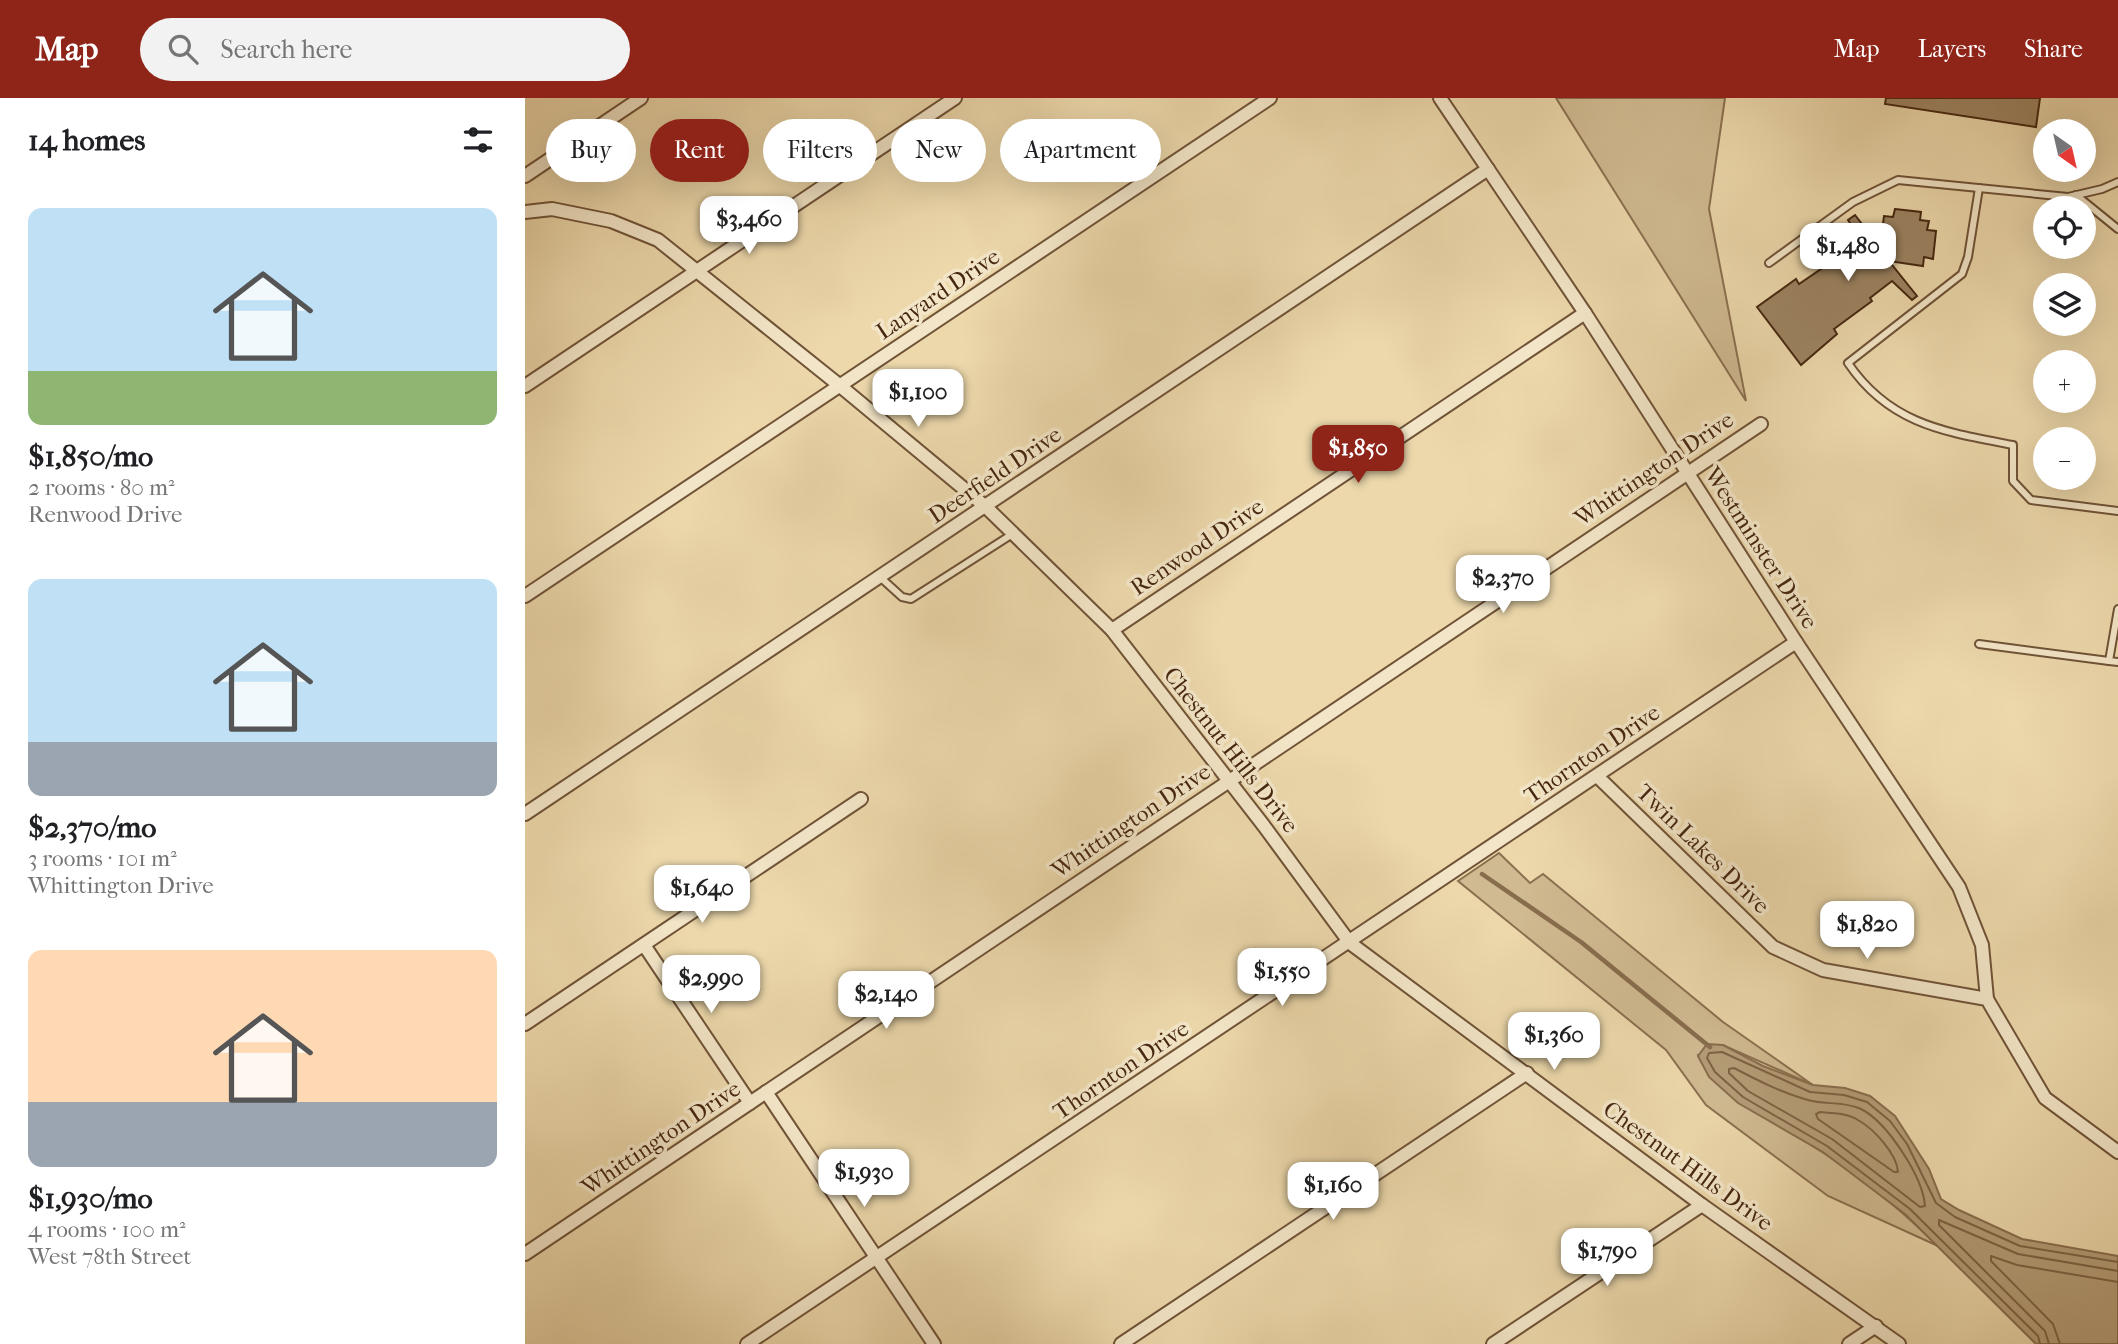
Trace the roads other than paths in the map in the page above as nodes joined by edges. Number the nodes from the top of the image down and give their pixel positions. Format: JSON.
{"nodes":[{"id":1,"x":641,"y":98,"type":"edge"},
{"id":2,"x":955,"y":98,"type":"edge"},
{"id":3,"x":1270,"y":98,"type":"edge"},
{"id":4,"x":1440,"y":98,"type":"edge"},
{"id":5,"x":1488,"y":169,"type":"junction"},
{"id":6,"x":525,"y":176,"type":"edge"},
{"id":7,"x":2118,"y":182,"type":"edge"},
{"id":8,"x":1979,"y":188,"type":"junction"},
{"id":9,"x":2076,"y":195,"type":"junction"},
{"id":10,"x":525,"y":212,"type":"edge"},
{"id":11,"x":2118,"y":229,"type":"edge"},
{"id":12,"x":1769,"y":263,"type":"dead end"},
{"id":13,"x":696,"y":271,"type":"junction"},
{"id":14,"x":1585,"y":313,"type":"junction"},
{"id":15,"x":839,"y":385,"type":"junction"},
{"id":16,"x":525,"y":386,"type":"edge"},
{"id":17,"x":1761,"y":424,"type":"dead end"},
{"id":18,"x":1687,"y":471,"type":"junction"},
{"id":19,"x":985,"y":506,"type":"junction"},
{"id":20,"x":2118,"y":511,"type":"edge"},
{"id":21,"x":1014,"y":533,"type":"junction"},
{"id":22,"x":880,"y":577,"type":"junction"},
{"id":23,"x":525,"y":596,"type":"edge"},
{"id":24,"x":2118,"y":608,"type":"edge"},
{"id":25,"x":1112,"y":630,"type":"junction"},
{"id":26,"x":1796,"y":642,"type":"junction"},
{"id":27,"x":1979,"y":644,"type":"dead end"},
{"id":28,"x":2109,"y":661,"type":"junction"},
{"id":29,"x":2118,"y":662,"type":"edge"},
{"id":30,"x":1597,"y":776,"type":"junction"},
{"id":31,"x":1228,"y":781,"type":"junction"},
{"id":32,"x":861,"y":799,"type":"dead end"},
{"id":33,"x":525,"y":814,"type":"edge"},
{"id":34,"x":1350,"y":943,"type":"junction"},
{"id":35,"x":644,"y":945,"type":"junction"},
{"id":36,"x":1987,"y":999,"type":"junction"},
{"id":37,"x":525,"y":1024,"type":"edge"},
{"id":38,"x":1527,"y":1073,"type":"junction"},
{"id":39,"x":766,"y":1093,"type":"junction"},
{"id":40,"x":750,"y":1103,"type":"junction"},
{"id":41,"x":2118,"y":1152,"type":"edge"},
{"id":42,"x":1702,"y":1205,"type":"junction"},
{"id":43,"x":525,"y":1254,"type":"edge"},
{"id":44,"x":876,"y":1256,"type":"junction"},
{"id":45,"x":1875,"y":1326,"type":"junction"},
{"id":46,"x":747,"y":1344,"type":"edge"},
{"id":47,"x":935,"y":1344,"type":"edge"},
{"id":48,"x":1121,"y":1344,"type":"edge"},
{"id":49,"x":1493,"y":1344,"type":"edge"},
{"id":50,"x":1850,"y":1344,"type":"edge"},
{"id":51,"x":1899,"y":1344,"type":"edge"}],
"edges":[{"from":1,"to":6,"type":"street"},
{"from":2,"to":13,"type":"street"},
{"from":3,"to":15,"type":"street","name":"Lanyard Drive"},
{"from":4,"to":5,"type":"street","name":"Westminster Drive"},
{"from":5,"to":14,"type":"street","name":"Westminster Drive"},
{"from":5,"to":19,"type":"street","name":"Deerfield Drive"},
{"from":7,"to":9,"type":"lane"},
{"from":8,"to":9,"type":"lane"},
{"from":8,"to":12,"type":"lane"},
{"from":8,"to":20,"type":"lane"},
{"from":9,"to":11,"type":"lane"},
{"from":10,"to":13,"type":"street","name":"Chestnut Hills Drive"},
{"from":13,"to":15,"type":"street","name":"Chestnut Hills Drive"},
{"from":13,"to":16,"type":"street"},
{"from":14,"to":18,"type":"street","name":"Westminster Drive"},
{"from":14,"to":25,"type":"street","name":"Renwood Drive"},
{"from":15,"to":19,"type":"street","name":"Chestnut Hills Drive"},
{"from":15,"to":23,"type":"street","name":"Lanyard Drive"},
{"from":17,"to":18,"type":"street","name":"Whittington Drive"},
{"from":18,"to":26,"type":"street","name":"Westminster Drive"},
{"from":18,"to":31,"type":"street","name":"Whittington Drive"},
{"from":19,"to":21,"type":"street","name":"Chestnut Hills Drive"},
{"from":19,"to":22,"type":"street","name":"Deerfield Drive"},
{"from":21,"to":22,"type":"lane"},
{"from":21,"to":25,"type":"street","name":"Chestnut Hills Drive"},
{"from":22,"to":33,"type":"street","name":"Deerfield Drive"},
{"from":24,"to":28,"type":"lane"},
{"from":25,"to":31,"type":"street","name":"Chestnut Hills Drive"},
{"from":26,"to":30,"type":"street","name":"Thornton Drive"},
{"from":26,"to":36,"type":"street","name":"Westminster Drive"},
{"from":27,"to":28,"type":"lane"},
{"from":28,"to":29,"type":"lane"},
{"from":30,"to":34,"type":"street","name":"Thornton Drive"},
{"from":30,"to":36,"type":"street","name":"Twin Lakes Drive"},
{"from":31,"to":34,"type":"street","name":"Chestnut Hills Drive"},
{"from":31,"to":39,"type":"street","name":"Whittington Drive"},
{"from":32,"to":35,"type":"street"},
{"from":34,"to":38,"type":"street","name":"Chestnut Hills Drive"},
{"from":34,"to":44,"type":"street","name":"Thornton Drive"},
{"from":35,"to":37,"type":"street"},
{"from":35,"to":40,"type":"street"},
{"from":36,"to":41,"type":"street"},
{"from":38,"to":42,"type":"street","name":"Chestnut Hills Drive"},
{"from":38,"to":48,"type":"street"},
{"from":39,"to":40,"type":"street","name":"Whittington Drive"},
{"from":39,"to":44,"type":"street"},
{"from":40,"to":43,"type":"street","name":"Whittington Drive"},
{"from":42,"to":45,"type":"street","name":"Chestnut Hills Drive"},
{"from":42,"to":49,"type":"street"},
{"from":44,"to":46,"type":"street","name":"Thornton Drive"},
{"from":44,"to":47,"type":"street"},
{"from":45,"to":50,"type":"street"},
{"from":45,"to":51,"type":"street","name":"Chestnut Hills Drive"}]}
